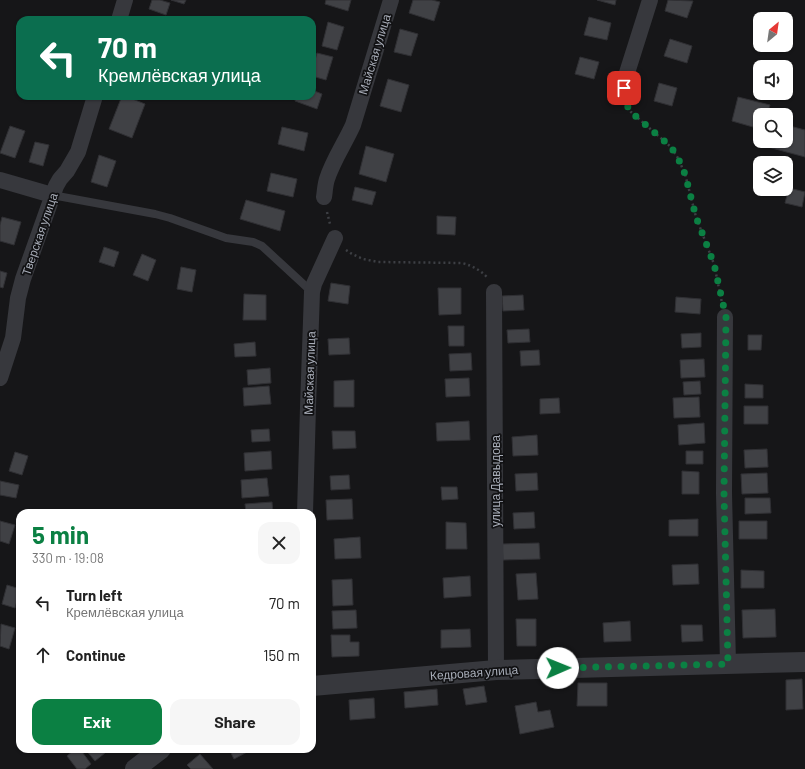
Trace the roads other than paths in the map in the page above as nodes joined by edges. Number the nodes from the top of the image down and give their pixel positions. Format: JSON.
{"nodes":[{"id":1,"x":125,"y":0,"type":"edge"},
{"id":2,"x":391,"y":0,"type":"edge"},
{"id":3,"x":650,"y":0,"type":"edge"},
{"id":4,"x":120,"y":16,"type":"edge"},
{"id":5,"x":624,"y":88,"type":"road end"},
{"id":6,"x":94,"y":100,"type":"edge"},
{"id":7,"x":0,"y":180,"type":"edge"},
{"id":8,"x":52,"y":195,"type":"junction"},
{"id":9,"x":324,"y":198,"type":"road end"},
{"id":10,"x":335,"y":238,"type":"road end"},
{"id":11,"x":312,"y":292,"type":"junction"},
{"id":12,"x":494,"y":292,"type":"road end"},
{"id":13,"x":726,"y":317,"type":"road end"},
{"id":14,"x":0,"y":378,"type":"edge"},
{"id":15,"x":306,"y":509,"type":"edge"},
{"id":16,"x":805,"y":662,"type":"edge"},
{"id":17,"x":728,"y":664,"type":"junction"},
{"id":18,"x":496,"y":670,"type":"junction"},
{"id":19,"x":316,"y":686,"type":"edge"},
{"id":20,"x":156,"y":753,"type":"edge"},
{"id":21,"x":136,"y":769,"type":"edge"}],
"edges":[{"from":1,"to":4,"type":"street"},
{"from":2,"to":9,"type":"street","name":"Майская улица"},
{"from":3,"to":5,"type":"street"},
{"from":6,"to":8,"type":"street","name":"Тверская улица"},
{"from":7,"to":8,"type":"street"},
{"from":8,"to":11,"type":"lane"},
{"from":8,"to":14,"type":"street","name":"Тверская улица"},
{"from":10,"to":11,"type":"street","name":"Майская улица"},
{"from":11,"to":15,"type":"street","name":"Майская улица"},
{"from":12,"to":18,"type":"street","name":"улица Давыдова"},
{"from":13,"to":17,"type":"street"},
{"from":16,"to":17,"type":"street","name":"Кедровая улица"},
{"from":17,"to":18,"type":"street","name":"Кедровая улица"},
{"from":18,"to":19,"type":"street","name":"Кедровая улица"},
{"from":20,"to":21,"type":"street"}]}
